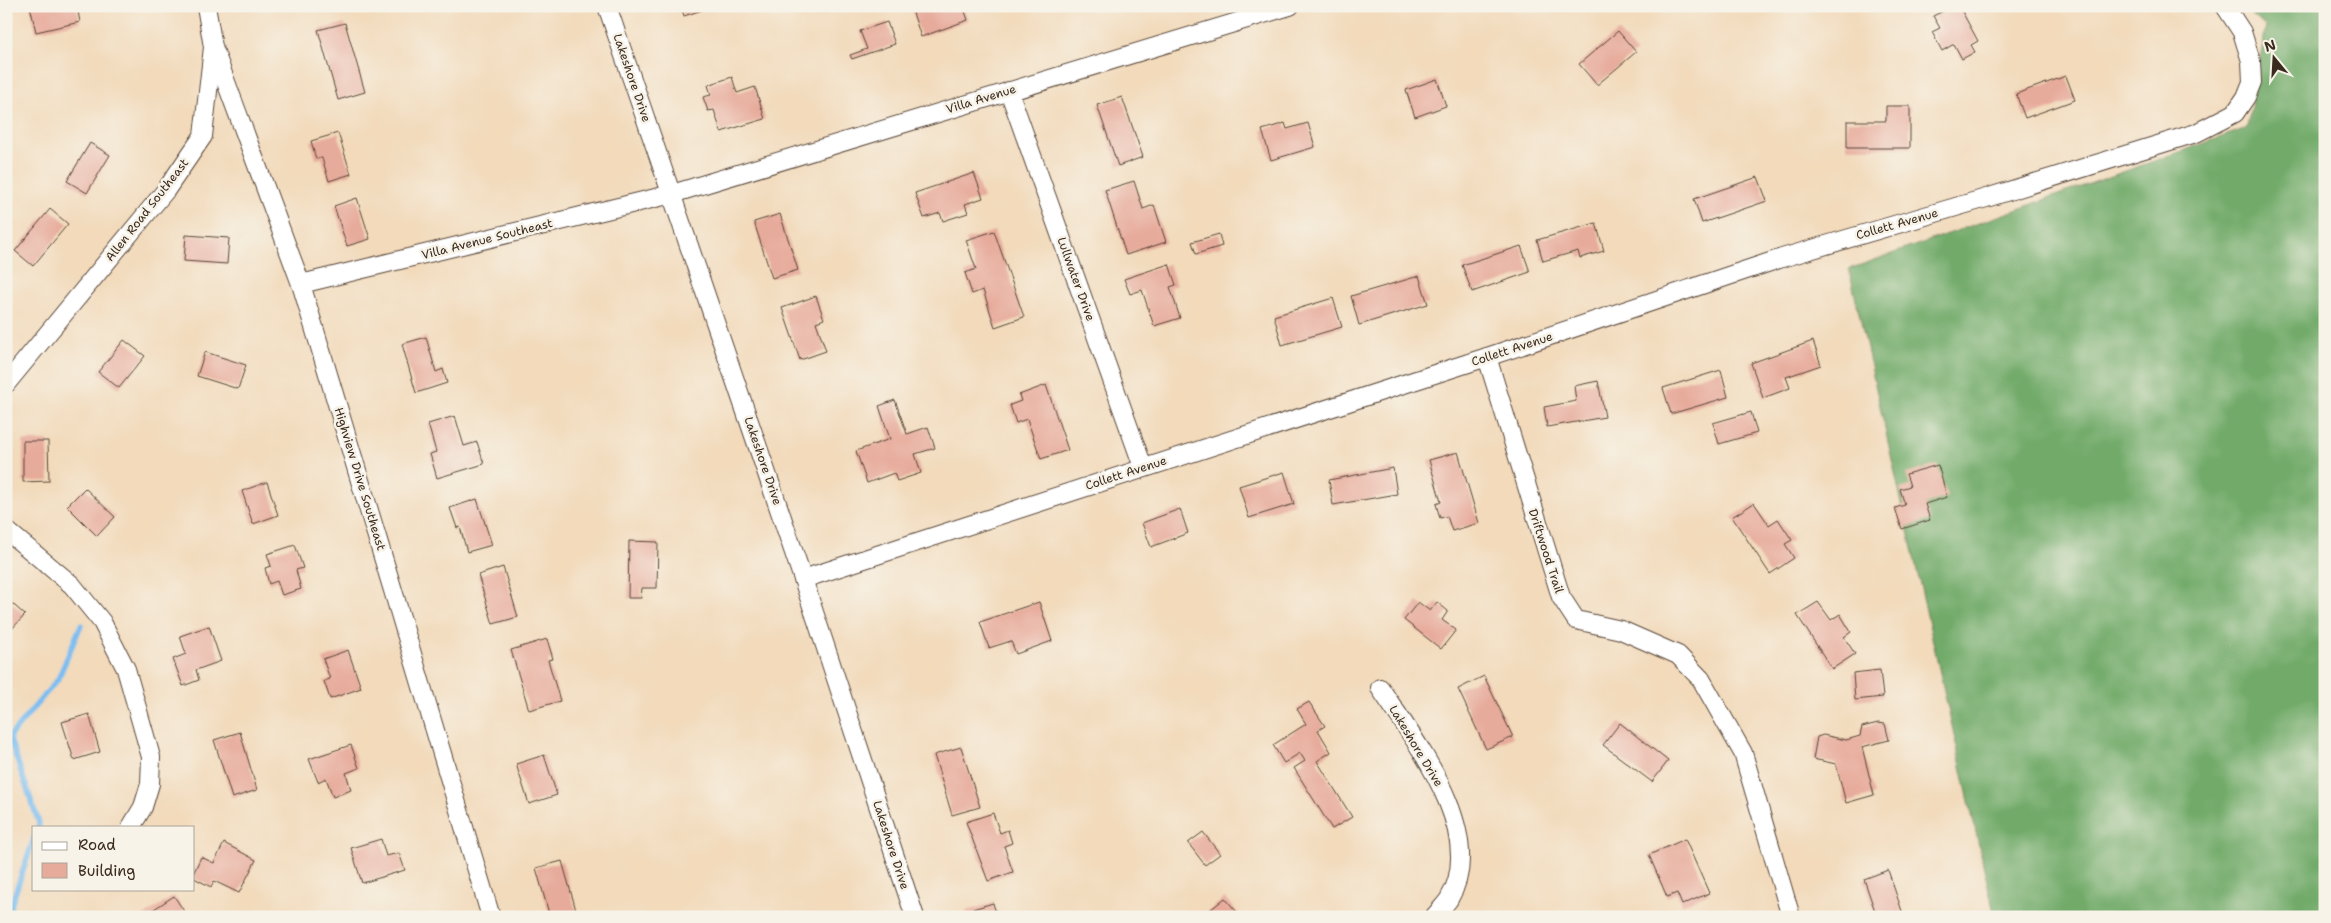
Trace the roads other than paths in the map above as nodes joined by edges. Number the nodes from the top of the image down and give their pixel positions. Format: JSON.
{"nodes":[{"id":1,"x":206,"y":6,"type":"edge"},
{"id":2,"x":607,"y":6,"type":"edge"},
{"id":3,"x":1290,"y":6,"type":"edge"},
{"id":4,"x":2225,"y":6,"type":"edge"},
{"id":5,"x":213,"y":47,"type":"junction"},
{"id":6,"x":1009,"y":91,"type":"junction"},
{"id":7,"x":672,"y":194,"type":"junction"},
{"id":8,"x":301,"y":284,"type":"junction"},
{"id":9,"x":1487,"y":357,"type":"junction"},
{"id":10,"x":6,"y":384,"type":"edge"},
{"id":11,"x":1143,"y":467,"type":"junction"},
{"id":12,"x":6,"y":530,"type":"edge"},
{"id":13,"x":803,"y":579,"type":"junction"},
{"id":14,"x":1380,"y":688,"type":"dead end"},
{"id":15,"x":132,"y":826,"type":"edge"},
{"id":16,"x":491,"y":917,"type":"edge"},
{"id":17,"x":915,"y":917,"type":"edge"},
{"id":18,"x":1434,"y":917,"type":"edge"},
{"id":19,"x":1791,"y":917,"type":"edge"}],
"edges":[{"from":1,"to":5,"type":"street","name":"Allen Road Southeast"},
{"from":2,"to":7,"type":"street","name":"Lakeshore Drive"},
{"from":3,"to":6,"type":"street","name":"Villa Avenue"},
{"from":4,"to":9,"type":"street","name":"Collett Avenue"},
{"from":5,"to":8,"type":"street","name":"Highview Drive Southeast"},
{"from":5,"to":10,"type":"street","name":"Allen Road Southeast"},
{"from":6,"to":7,"type":"street","name":"Villa Avenue"},
{"from":6,"to":11,"type":"street","name":"Lullwater Drive"},
{"from":7,"to":8,"type":"street","name":"Villa Avenue Southeast"},
{"from":7,"to":13,"type":"street","name":"Lakeshore Drive"},
{"from":8,"to":16,"type":"street","name":"Highview Drive Southeast"},
{"from":9,"to":11,"type":"street","name":"Collett Avenue"},
{"from":9,"to":19,"type":"street","name":"Driftwood Trail"},
{"from":11,"to":13,"type":"street","name":"Collett Avenue"},
{"from":12,"to":15,"type":"street"},
{"from":13,"to":17,"type":"street","name":"Lakeshore Drive"},
{"from":14,"to":18,"type":"street","name":"Lakeshore Drive"}]}
